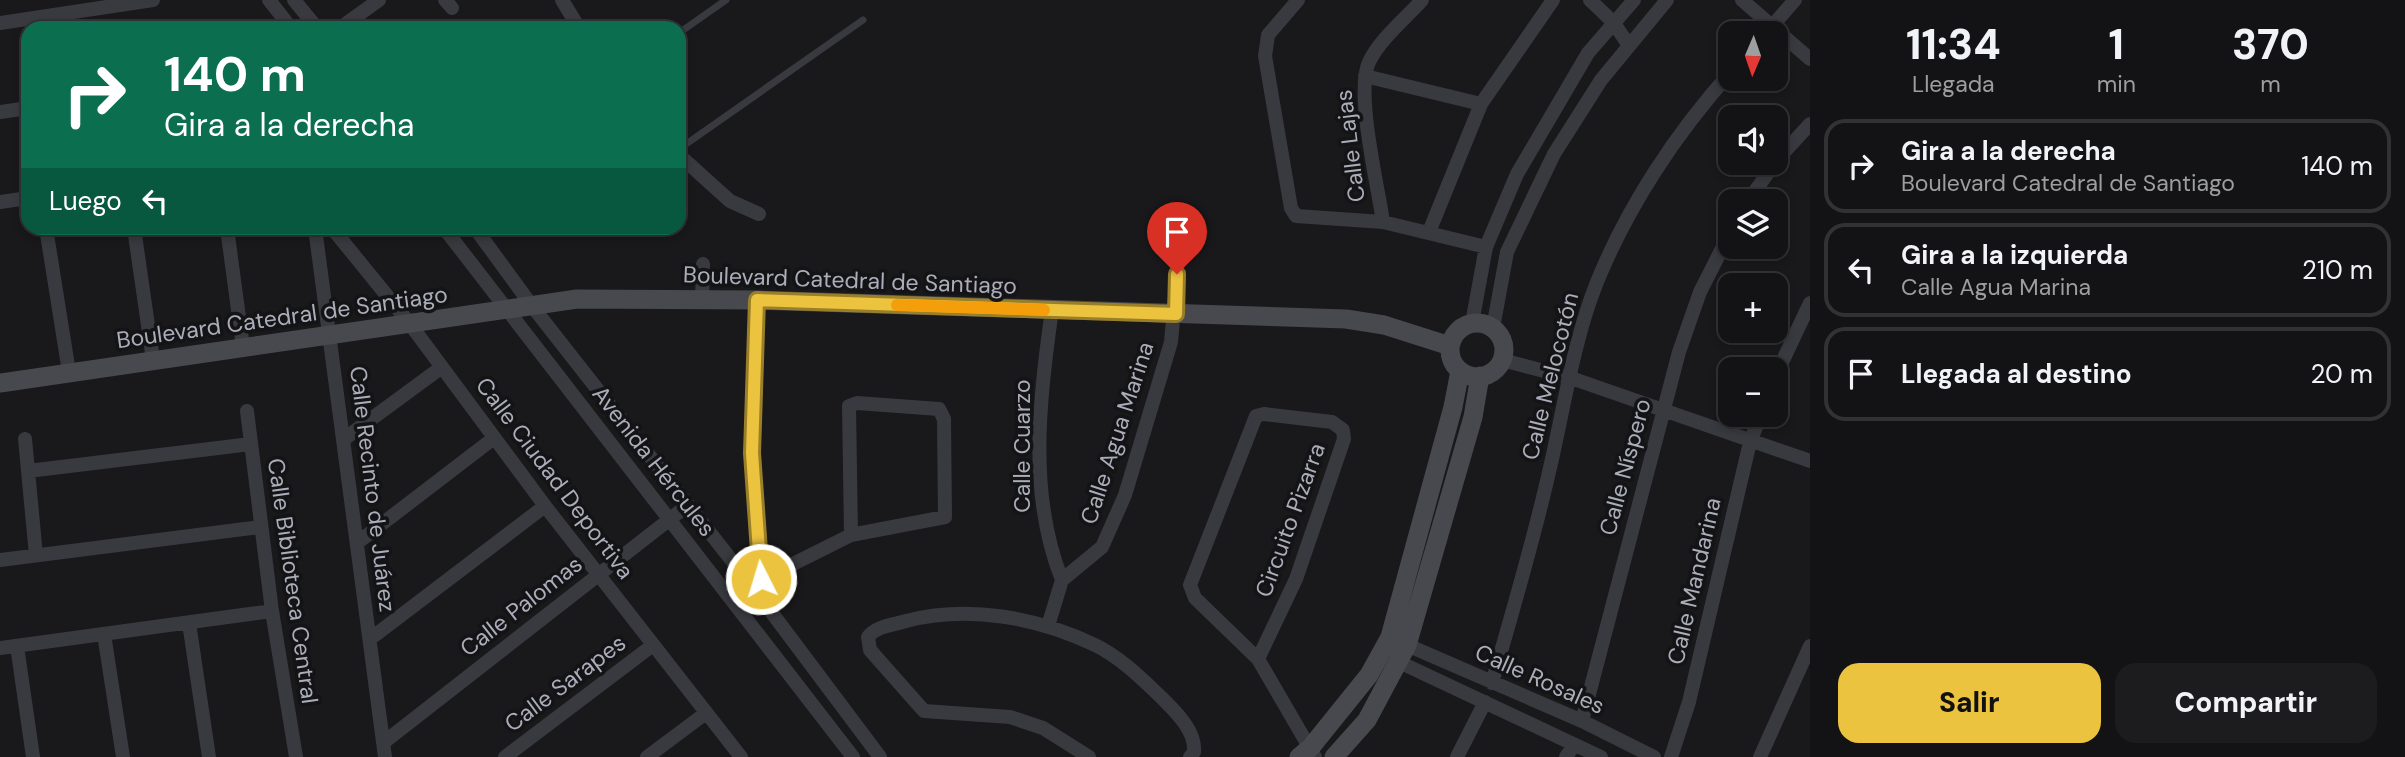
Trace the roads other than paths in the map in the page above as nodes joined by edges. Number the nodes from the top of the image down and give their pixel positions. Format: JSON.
{"nodes":[{"id":1,"x":153,"y":0,"type":"edge"},
{"id":2,"x":269,"y":0,"type":"edge"},
{"id":3,"x":294,"y":0,"type":"edge"},
{"id":4,"x":379,"y":0,"type":"edge"},
{"id":5,"x":562,"y":0,"type":"edge"},
{"id":6,"x":726,"y":0,"type":"edge"},
{"id":7,"x":1298,"y":0,"type":"edge"},
{"id":8,"x":1422,"y":0,"type":"edge"},
{"id":9,"x":1553,"y":0,"type":"edge"},
{"id":10,"x":1590,"y":0,"type":"edge"},
{"id":11,"x":1634,"y":0,"type":"edge"},
{"id":12,"x":1667,"y":0,"type":"edge"},
{"id":13,"x":1742,"y":0,"type":"edge"},
{"id":14,"x":1795,"y":0,"type":"edge"},
{"id":15,"x":64,"y":7,"type":"edge"},
{"id":16,"x":863,"y":20,"type":"dead end"},
{"id":17,"x":286,"y":21,"type":"edge"},
{"id":18,"x":311,"y":21,"type":"edge"},
{"id":19,"x":350,"y":21,"type":"edge"},
{"id":20,"x":575,"y":21,"type":"edge"},
{"id":21,"x":1761,"y":21,"type":"edge"},
{"id":22,"x":1777,"y":21,"type":"edge"},
{"id":23,"x":1614,"y":22,"type":"junction"},
{"id":24,"x":0,"y":23,"type":"edge"},
{"id":25,"x":686,"y":28,"type":"edge"},
{"id":26,"x":1628,"y":44,"type":"junction"},
{"id":27,"x":1788,"y":44,"type":"edge"},
{"id":28,"x":1810,"y":60,"type":"edge"},
{"id":29,"x":1365,"y":76,"type":"junction"},
{"id":30,"x":1718,"y":86,"type":"edge"},
{"id":31,"x":1481,"y":104,"type":"junction"},
{"id":32,"x":21,"y":109,"type":"edge"},
{"id":33,"x":0,"y":112,"type":"edge"},
{"id":34,"x":1810,"y":124,"type":"edge"},
{"id":35,"x":686,"y":144,"type":"edge"},
{"id":36,"x":1788,"y":149,"type":"edge"},
{"id":37,"x":686,"y":161,"type":"edge"},
{"id":38,"x":21,"y":199,"type":"edge"},
{"id":39,"x":0,"y":202,"type":"edge"},
{"id":40,"x":759,"y":214,"type":"dead end"},
{"id":41,"x":1383,"y":222,"type":"junction"},
{"id":42,"x":1429,"y":232,"type":"junction"},
{"id":43,"x":47,"y":235,"type":"edge"},
{"id":44,"x":135,"y":235,"type":"edge"},
{"id":45,"x":228,"y":235,"type":"edge"},
{"id":46,"x":316,"y":235,"type":"edge"},
{"id":47,"x":337,"y":235,"type":"edge"},
{"id":48,"x":450,"y":235,"type":"edge"},
{"id":49,"x":480,"y":235,"type":"edge"},
{"id":50,"x":1486,"y":247,"type":"junction"},
{"id":51,"x":1718,"y":256,"type":"edge"},
{"id":52,"x":702,"y":264,"type":"dead end"},
{"id":53,"x":1177,"y":274,"type":"dead end"},
{"id":54,"x":702,"y":299,"type":"junction"},
{"id":55,"x":757,"y":300,"type":"junction"},
{"id":56,"x":1810,"y":303,"type":"edge"},
{"id":57,"x":532,"y":306,"type":"junction"},
{"id":58,"x":508,"y":309,"type":"junction"},
{"id":59,"x":1052,"y":310,"type":"junction"},
{"id":60,"x":1176,"y":314,"type":"junction"},
{"id":61,"x":1472,"y":323,"type":"junction"},
{"id":62,"x":410,"y":324,"type":"junction"},
{"id":63,"x":1493,"y":328,"type":"junction"},
{"id":64,"x":330,"y":334,"type":"junction"},
{"id":65,"x":1450,"y":346,"type":"junction"},
{"id":66,"x":243,"y":347,"type":"junction"},
{"id":67,"x":1784,"y":357,"type":"edge"},
{"id":68,"x":153,"y":360,"type":"junction"},
{"id":69,"x":1502,"y":360,"type":"junction"},
{"id":70,"x":442,"y":367,"type":"junction"},
{"id":71,"x":1460,"y":371,"type":"junction"},
{"id":72,"x":69,"y":372,"type":"junction"},
{"id":73,"x":1480,"y":376,"type":"junction"},
{"id":74,"x":1571,"y":378,"type":"junction"},
{"id":75,"x":0,"y":383,"type":"edge"},
{"id":76,"x":247,"y":411,"type":"dead end"},
{"id":77,"x":1663,"y":411,"type":"junction"},
{"id":78,"x":1756,"y":427,"type":"edge"},
{"id":79,"x":494,"y":438,"type":"junction"},
{"id":80,"x":25,"y":439,"type":"dead end"},
{"id":81,"x":344,"y":439,"type":"junction"},
{"id":82,"x":1750,"y":442,"type":"junction"},
{"id":83,"x":251,"y":444,"type":"junction"},
{"id":84,"x":1810,"y":461,"type":"edge"},
{"id":85,"x":28,"y":471,"type":"junction"},
{"id":86,"x":688,"y":505,"type":"junction"},
{"id":87,"x":545,"y":506,"type":"junction"},
{"id":88,"x":670,"y":520,"type":"junction"},
{"id":89,"x":260,"y":527,"type":"junction"},
{"id":90,"x":851,"y":535,"type":"junction"},
{"id":91,"x":357,"y":543,"type":"junction"},
{"id":92,"x":36,"y":555,"type":"junction"},
{"id":93,"x":0,"y":560,"type":"edge"},
{"id":94,"x":600,"y":574,"type":"junction"},
{"id":95,"x":1062,"y":580,"type":"junction"},
{"id":96,"x":756,"y":582,"type":"junction"},
{"id":97,"x":272,"y":611,"type":"junction"},
{"id":98,"x":189,"y":623,"type":"junction"},
{"id":99,"x":1048,"y":626,"type":"junction"},
{"id":100,"x":104,"y":634,"type":"junction"},
{"id":101,"x":370,"y":639,"type":"junction"},
{"id":102,"x":653,"y":645,"type":"junction"},
{"id":103,"x":17,"y":646,"type":"junction"},
{"id":104,"x":1810,"y":646,"type":"edge"},
{"id":105,"x":0,"y":648,"type":"edge"},
{"id":106,"x":1403,"y":653,"type":"junction"},
{"id":107,"x":1258,"y":659,"type":"junction"},
{"id":108,"x":1492,"y":682,"type":"junction"},
{"id":109,"x":1485,"y":702,"type":"junction"},
{"id":110,"x":706,"y":713,"type":"junction"},
{"id":111,"x":1582,"y":721,"type":"junction"},
{"id":112,"x":384,"y":750,"type":"edge"},
{"id":113,"x":1570,"y":751,"type":"edge"},
{"id":114,"x":1308,"y":754,"type":"edge"},
{"id":115,"x":33,"y":757,"type":"edge"},
{"id":116,"x":123,"y":757,"type":"edge"},
{"id":117,"x":209,"y":757,"type":"edge"},
{"id":118,"x":296,"y":757,"type":"edge"},
{"id":119,"x":505,"y":757,"type":"edge"},
{"id":120,"x":647,"y":757,"type":"edge"},
{"id":121,"x":741,"y":757,"type":"edge"},
{"id":122,"x":853,"y":757,"type":"edge"},
{"id":123,"x":880,"y":757,"type":"edge"},
{"id":124,"x":1089,"y":757,"type":"edge"},
{"id":125,"x":1190,"y":757,"type":"edge"},
{"id":126,"x":1334,"y":757,"type":"edge"},
{"id":127,"x":1457,"y":757,"type":"edge"},
{"id":128,"x":1601,"y":757,"type":"edge"},
{"id":129,"x":1654,"y":757,"type":"edge"},
{"id":130,"x":1671,"y":757,"type":"edge"},
{"id":131,"x":1760,"y":757,"type":"edge"}],
"edges":[{"from":1,"to":15,"type":"street"},
{"from":2,"to":17,"type":"street"},
{"from":3,"to":18,"type":"street"},
{"from":4,"to":19,"type":"street"},
{"from":5,"to":20,"type":"street"},
{"from":6,"to":25,"type":"lane"},
{"from":7,"to":41,"type":"street"},
{"from":8,"to":29,"type":"street","name":"Calle Lajas"},
{"from":9,"to":31,"type":"street"},
{"from":10,"to":23,"type":"street"},
{"from":11,"to":23,"type":"street"},
{"from":12,"to":26,"type":"street"},
{"from":13,"to":21,"type":"street"},
{"from":14,"to":22,"type":"street"},
{"from":15,"to":24,"type":"street"},
{"from":16,"to":35,"type":"lane"},
{"from":23,"to":26,"type":"street"},
{"from":23,"to":50,"type":"street"},
{"from":26,"to":63,"type":"street"},
{"from":27,"to":28,"type":"street"},
{"from":29,"to":31,"type":"street"},
{"from":29,"to":41,"type":"street","name":"Calle Lajas"},
{"from":30,"to":74,"type":"street","name":"Calle Melocotón"},
{"from":31,"to":42,"type":"street"},
{"from":32,"to":33,"type":"street"},
{"from":34,"to":36,"type":"street"},
{"from":37,"to":40,"type":"street"},
{"from":38,"to":39,"type":"street"},
{"from":41,"to":42,"type":"street"},
{"from":42,"to":50,"type":"street"},
{"from":43,"to":72,"type":"street"},
{"from":44,"to":68,"type":"street"},
{"from":45,"to":66,"type":"street"},
{"from":46,"to":64,"type":"street","name":"Calle Recinto de Juárez"},
{"from":47,"to":62,"type":"street","name":"Calle Ciudad Deportiva"},
{"from":48,"to":58,"type":"street","name":"Avenida Hércules"},
{"from":49,"to":57,"type":"street","name":"Avenida Hércules"},
{"from":50,"to":61,"type":"street"},
{"from":51,"to":77,"type":"street","name":"Calle Níspero"},
{"from":52,"to":54,"type":"street"},
{"from":53,"to":60,"type":"street","name":"Calle Agua Marina"},
{"from":54,"to":55,"type":"street","name":"Boulevard Catedral de Santiago"},
{"from":54,"to":57,"type":"street","name":"Boulevard Catedral de Santiago"},
{"from":55,"to":59,"type":"street","name":"Boulevard Catedral de Santiago"},
{"from":55,"to":96,"type":"street"},
{"from":56,"to":67,"type":"street"},
{"from":57,"to":58,"type":"street","name":"Boulevard Catedral de Santiago"},
{"from":57,"to":86,"type":"street","name":"Avenida Hércules"},
{"from":58,"to":62,"type":"street","name":"Boulevard Catedral de Santiago"},
{"from":58,"to":88,"type":"street","name":"Avenida Hércules"},
{"from":59,"to":60,"type":"street","name":"Boulevard Catedral de Santiago"},
{"from":59,"to":95,"type":"street","name":"Calle Cuarzo"},
{"from":60,"to":65,"type":"street","name":"Boulevard Catedral de Santiago"},
{"from":60,"to":95,"type":"street","name":"Calle Agua Marina"},
{"from":61,"to":63,"type":"street"},
{"from":61,"to":65,"type":"street"},
{"from":62,"to":64,"type":"street","name":"Boulevard Catedral de Santiago"},
{"from":62,"to":70,"type":"street","name":"Calle Ciudad Deportiva"},
{"from":63,"to":69,"type":"street"},
{"from":64,"to":66,"type":"street","name":"Boulevard Catedral de Santiago"},
{"from":64,"to":81,"type":"street","name":"Calle Recinto de Juárez"},
{"from":65,"to":71,"type":"street"},
{"from":66,"to":68,"type":"street","name":"Boulevard Catedral de Santiago"},
{"from":68,"to":72,"type":"street","name":"Boulevard Catedral de Santiago"},
{"from":69,"to":73,"type":"street"},
{"from":69,"to":74,"type":"street"},
{"from":70,"to":79,"type":"street","name":"Calle Ciudad Deportiva"},
{"from":70,"to":81,"type":"street"},
{"from":71,"to":73,"type":"street"},
{"from":71,"to":114,"type":"street"},
{"from":72,"to":75,"type":"street","name":"Boulevard Catedral de Santiago"},
{"from":73,"to":106,"type":"street"},
{"from":74,"to":77,"type":"street"},
{"from":74,"to":108,"type":"street","name":"Calle Melocotón"},
{"from":76,"to":83,"type":"street","name":"Calle Biblioteca Central"},
{"from":77,"to":82,"type":"street"},
{"from":77,"to":111,"type":"street","name":"Calle Níspero"},
{"from":78,"to":82,"type":"street","name":"Calle Mandarina"},
{"from":79,"to":87,"type":"street","name":"Calle Ciudad Deportiva"},
{"from":79,"to":91,"type":"street"},
{"from":80,"to":85,"type":"street"},
{"from":81,"to":91,"type":"street","name":"Calle Recinto de Juárez"},
{"from":82,"to":84,"type":"street"},
{"from":82,"to":130,"type":"street","name":"Calle Mandarina"},
{"from":83,"to":85,"type":"street"},
{"from":83,"to":89,"type":"street","name":"Calle Biblioteca Central"},
{"from":85,"to":92,"type":"street"},
{"from":86,"to":88,"type":"street","name":"Calle Palomas"},
{"from":86,"to":96,"type":"street","name":"Avenida Hércules"},
{"from":87,"to":94,"type":"street","name":"Calle Ciudad Deportiva"},
{"from":87,"to":101,"type":"street"},
{"from":88,"to":94,"type":"street","name":"Calle Palomas"},
{"from":88,"to":122,"type":"street","name":"Avenida Hércules"},
{"from":89,"to":92,"type":"street"},
{"from":89,"to":97,"type":"street","name":"Calle Biblioteca Central"},
{"from":90,"to":90,"type":"street"},
{"from":90,"to":96,"type":"street"},
{"from":91,"to":101,"type":"street","name":"Calle Recinto de Juárez"},
{"from":92,"to":93,"type":"street"},
{"from":94,"to":102,"type":"street","name":"Calle Ciudad Deportiva"},
{"from":94,"to":112,"type":"street","name":"Calle Palomas"},
{"from":95,"to":99,"type":"street"},
{"from":96,"to":123,"type":"street","name":"Avenida Hércules"},
{"from":97,"to":98,"type":"street"},
{"from":97,"to":118,"type":"street","name":"Calle Biblioteca Central"},
{"from":98,"to":100,"type":"street"},
{"from":98,"to":117,"type":"street"},
{"from":99,"to":124,"type":"street"},
{"from":99,"to":125,"type":"street"},
{"from":100,"to":103,"type":"street"},
{"from":100,"to":116,"type":"street"},
{"from":101,"to":112,"type":"street","name":"Calle Recinto de Juárez"},
{"from":102,"to":110,"type":"street","name":"Calle Ciudad Deportiva"},
{"from":102,"to":119,"type":"street","name":"Calle Sarapes"},
{"from":103,"to":105,"type":"street"},
{"from":103,"to":115,"type":"street"},
{"from":104,"to":131,"type":"street"},
{"from":106,"to":108,"type":"street","name":"Calle Rosales"},
{"from":106,"to":109,"type":"street","name":"Calle Rosales"},
{"from":106,"to":126,"type":"street"},
{"from":107,"to":107,"type":"street","name":"Circuito Pizarra"},
{"from":107,"to":114,"type":"street","name":"Circuito Pizarra"},
{"from":108,"to":111,"type":"street","name":"Calle Rosales"},
{"from":109,"to":113,"type":"street","name":"Calle Rosales"},
{"from":109,"to":127,"type":"street"},
{"from":110,"to":120,"type":"street"},
{"from":110,"to":121,"type":"street","name":"Calle Ciudad Deportiva"},
{"from":111,"to":129,"type":"street","name":"Calle Rosales"},
{"from":113,"to":128,"type":"street","name":"Calle Rosales"}]}
